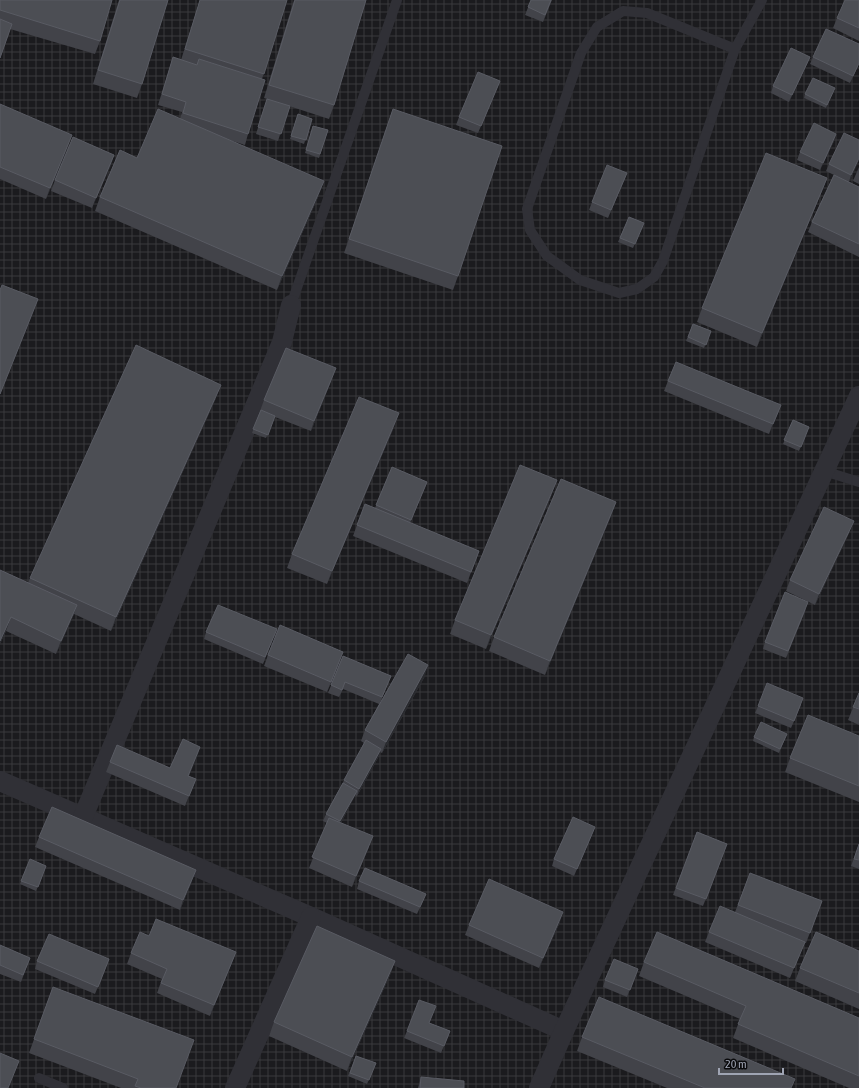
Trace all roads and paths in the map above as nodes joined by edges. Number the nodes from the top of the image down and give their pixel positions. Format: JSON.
{"nodes":[{"id":1,"x":397,"y":0,"type":"edge"},
{"id":2,"x":762,"y":0,"type":"edge"},
{"id":3,"x":735,"y":49,"type":"junction"},
{"id":4,"x":291,"y":305,"type":"joint"},
{"id":5,"x":859,"y":396,"type":"edge"},
{"id":6,"x":824,"y":471,"type":"junction"},
{"id":7,"x":859,"y":482,"type":"edge"},
{"id":8,"x":0,"y":781,"type":"edge"},
{"id":9,"x":83,"y":817,"type":"junction"},
{"id":10,"x":311,"y":917,"type":"junction"},
{"id":11,"x":564,"y":1031,"type":"junction"},
{"id":12,"x":39,"y":1078,"type":"dead end"},
{"id":13,"x":63,"y":1088,"type":"edge"},
{"id":14,"x":235,"y":1088,"type":"edge"},
{"id":15,"x":539,"y":1088,"type":"edge"}],
"edges":[{"from":1,"to":4,"type":"lane"},
{"from":2,"to":3,"type":"lane"},
{"from":3,"to":3,"type":"lane"},
{"from":4,"to":9,"type":"street"},
{"from":5,"to":6,"type":"street"},
{"from":6,"to":7,"type":"lane"},
{"from":6,"to":11,"type":"street"},
{"from":8,"to":9,"type":"street"},
{"from":9,"to":10,"type":"street"},
{"from":10,"to":11,"type":"street"},
{"from":10,"to":14,"type":"street"},
{"from":11,"to":15,"type":"street"},
{"from":12,"to":13,"type":"lane"}]}
